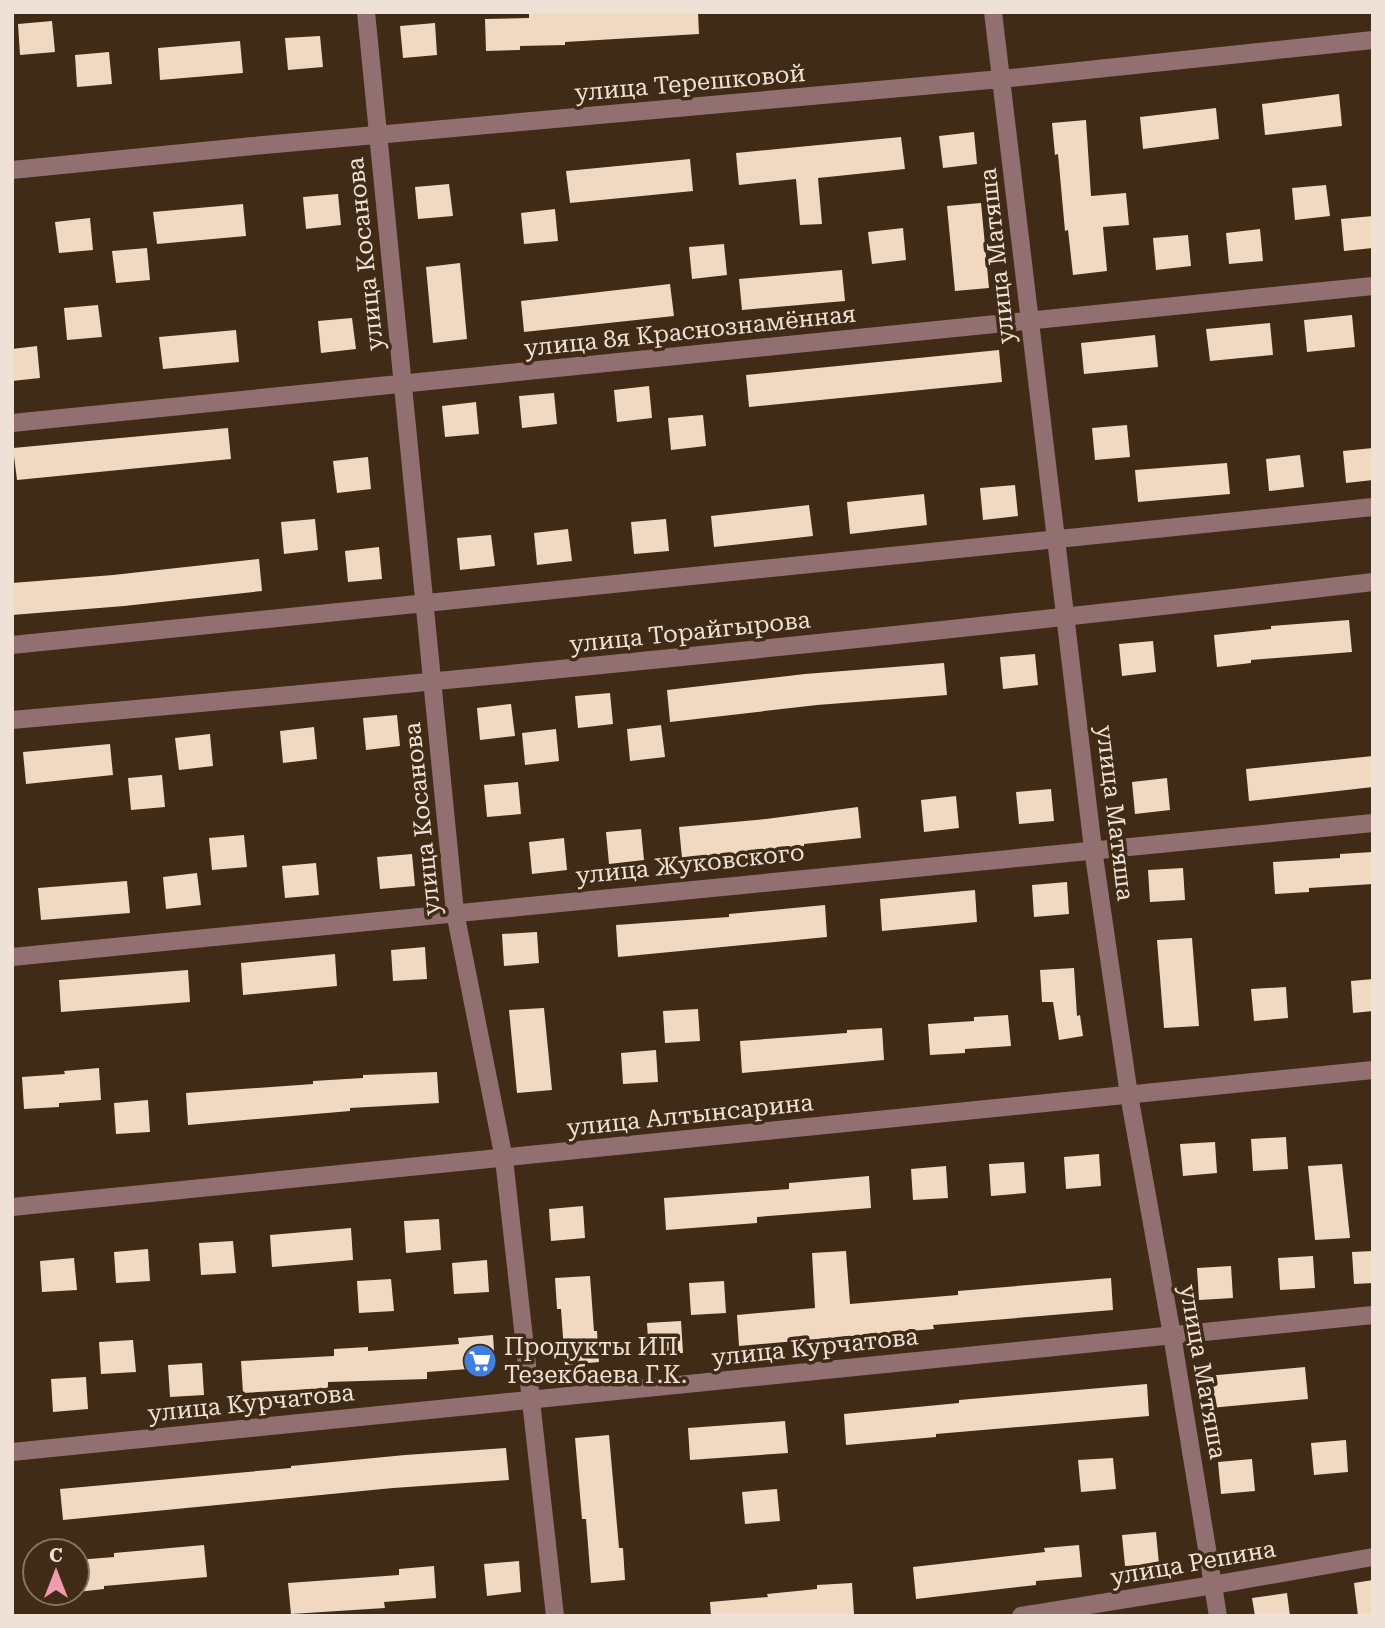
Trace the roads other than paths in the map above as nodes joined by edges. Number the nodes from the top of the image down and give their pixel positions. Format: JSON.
{"nodes":[{"id":1,"x":366,"y":12,"type":"edge"},
{"id":2,"x":993,"y":12,"type":"edge"},
{"id":3,"x":1373,"y":40,"type":"edge"},
{"id":4,"x":1002,"y":79,"type":"junction"},
{"id":5,"x":377,"y":136,"type":"junction"},
{"id":6,"x":12,"y":170,"type":"edge"},
{"id":7,"x":1373,"y":286,"type":"edge"},
{"id":8,"x":1028,"y":321,"type":"junction"},
{"id":9,"x":403,"y":385,"type":"junction"},
{"id":10,"x":12,"y":423,"type":"edge"},
{"id":11,"x":1373,"y":507,"type":"edge"},
{"id":12,"x":1056,"y":541,"type":"junction"},
{"id":13,"x":1373,"y":582,"type":"edge"},
{"id":14,"x":425,"y":604,"type":"junction"},
{"id":15,"x":1067,"y":618,"type":"junction"},
{"id":16,"x":12,"y":645,"type":"edge"},
{"id":17,"x":432,"y":683,"type":"junction"},
{"id":18,"x":12,"y":720,"type":"edge"},
{"id":19,"x":1373,"y":823,"type":"edge"},
{"id":20,"x":1093,"y":849,"type":"junction"},
{"id":21,"x":455,"y":912,"type":"junction"},
{"id":22,"x":12,"y":957,"type":"edge"},
{"id":23,"x":1373,"y":1070,"type":"edge"},
{"id":24,"x":1129,"y":1095,"type":"junction"},
{"id":25,"x":504,"y":1159,"type":"junction"},
{"id":26,"x":12,"y":1207,"type":"edge"},
{"id":27,"x":1373,"y":1315,"type":"edge"},
{"id":28,"x":1172,"y":1335,"type":"junction"},
{"id":29,"x":530,"y":1401,"type":"junction"},
{"id":30,"x":12,"y":1452,"type":"edge"},
{"id":31,"x":1373,"y":1556,"type":"edge"},
{"id":32,"x":1213,"y":1585,"type":"junction"},
{"id":33,"x":555,"y":1616,"type":"edge"},
{"id":34,"x":1021,"y":1616,"type":"edge"},
{"id":35,"x":1218,"y":1616,"type":"edge"}],
"edges":[{"from":1,"to":5,"type":"street","name":"улица Косанова"},
{"from":2,"to":4,"type":"street","name":"улица Матяша"},
{"from":3,"to":4,"type":"street","name":"улица Терешковой"},
{"from":4,"to":5,"type":"street","name":"улица Терешковой"},
{"from":4,"to":8,"type":"street","name":"улица Матяша"},
{"from":5,"to":6,"type":"street","name":"улица Терешковой"},
{"from":5,"to":9,"type":"street","name":"улица Косанова"},
{"from":7,"to":8,"type":"street","name":"улица 8я Краснознамённая"},
{"from":8,"to":9,"type":"street","name":"улица 8я Краснознамённая"},
{"from":8,"to":12,"type":"street","name":"улица Матяша"},
{"from":9,"to":10,"type":"street","name":"улица 8я Краснознамённая"},
{"from":9,"to":14,"type":"street","name":"улица Косанова"},
{"from":11,"to":12,"type":"street"},
{"from":12,"to":14,"type":"street"},
{"from":12,"to":15,"type":"street","name":"улица Матяша"},
{"from":13,"to":15,"type":"street","name":"улица Торайгырова"},
{"from":14,"to":16,"type":"street"},
{"from":14,"to":17,"type":"street","name":"улица Косанова"},
{"from":15,"to":17,"type":"street","name":"улица Торайгырова"},
{"from":15,"to":20,"type":"street","name":"улица Матяша"},
{"from":17,"to":18,"type":"street","name":"улица Торайгырова"},
{"from":17,"to":21,"type":"street","name":"улица Косанова"},
{"from":19,"to":20,"type":"street","name":"улица Жуковского"},
{"from":20,"to":21,"type":"street","name":"улица Жуковского"},
{"from":20,"to":24,"type":"street","name":"улица Матяша"},
{"from":21,"to":22,"type":"street","name":"улица Жуковского"},
{"from":21,"to":25,"type":"street","name":"улица Косанова"},
{"from":23,"to":24,"type":"street","name":"улица Алтынсарина"},
{"from":24,"to":25,"type":"street","name":"улица Алтынсарина"},
{"from":24,"to":28,"type":"street","name":"улица Матяша"},
{"from":25,"to":26,"type":"street","name":"улица Алтынсарина"},
{"from":25,"to":29,"type":"street","name":"улица Косанова"},
{"from":27,"to":28,"type":"street","name":"улица Курчатова"},
{"from":28,"to":29,"type":"street","name":"улица Курчатова"},
{"from":28,"to":32,"type":"street","name":"улица Матяша"},
{"from":29,"to":30,"type":"street","name":"улица Курчатова"},
{"from":29,"to":33,"type":"street","name":"улица Косанова"},
{"from":31,"to":32,"type":"street","name":"улица Репина"},
{"from":32,"to":34,"type":"street","name":"улица Репина"},
{"from":32,"to":35,"type":"street","name":"улица Матяша"}]}
